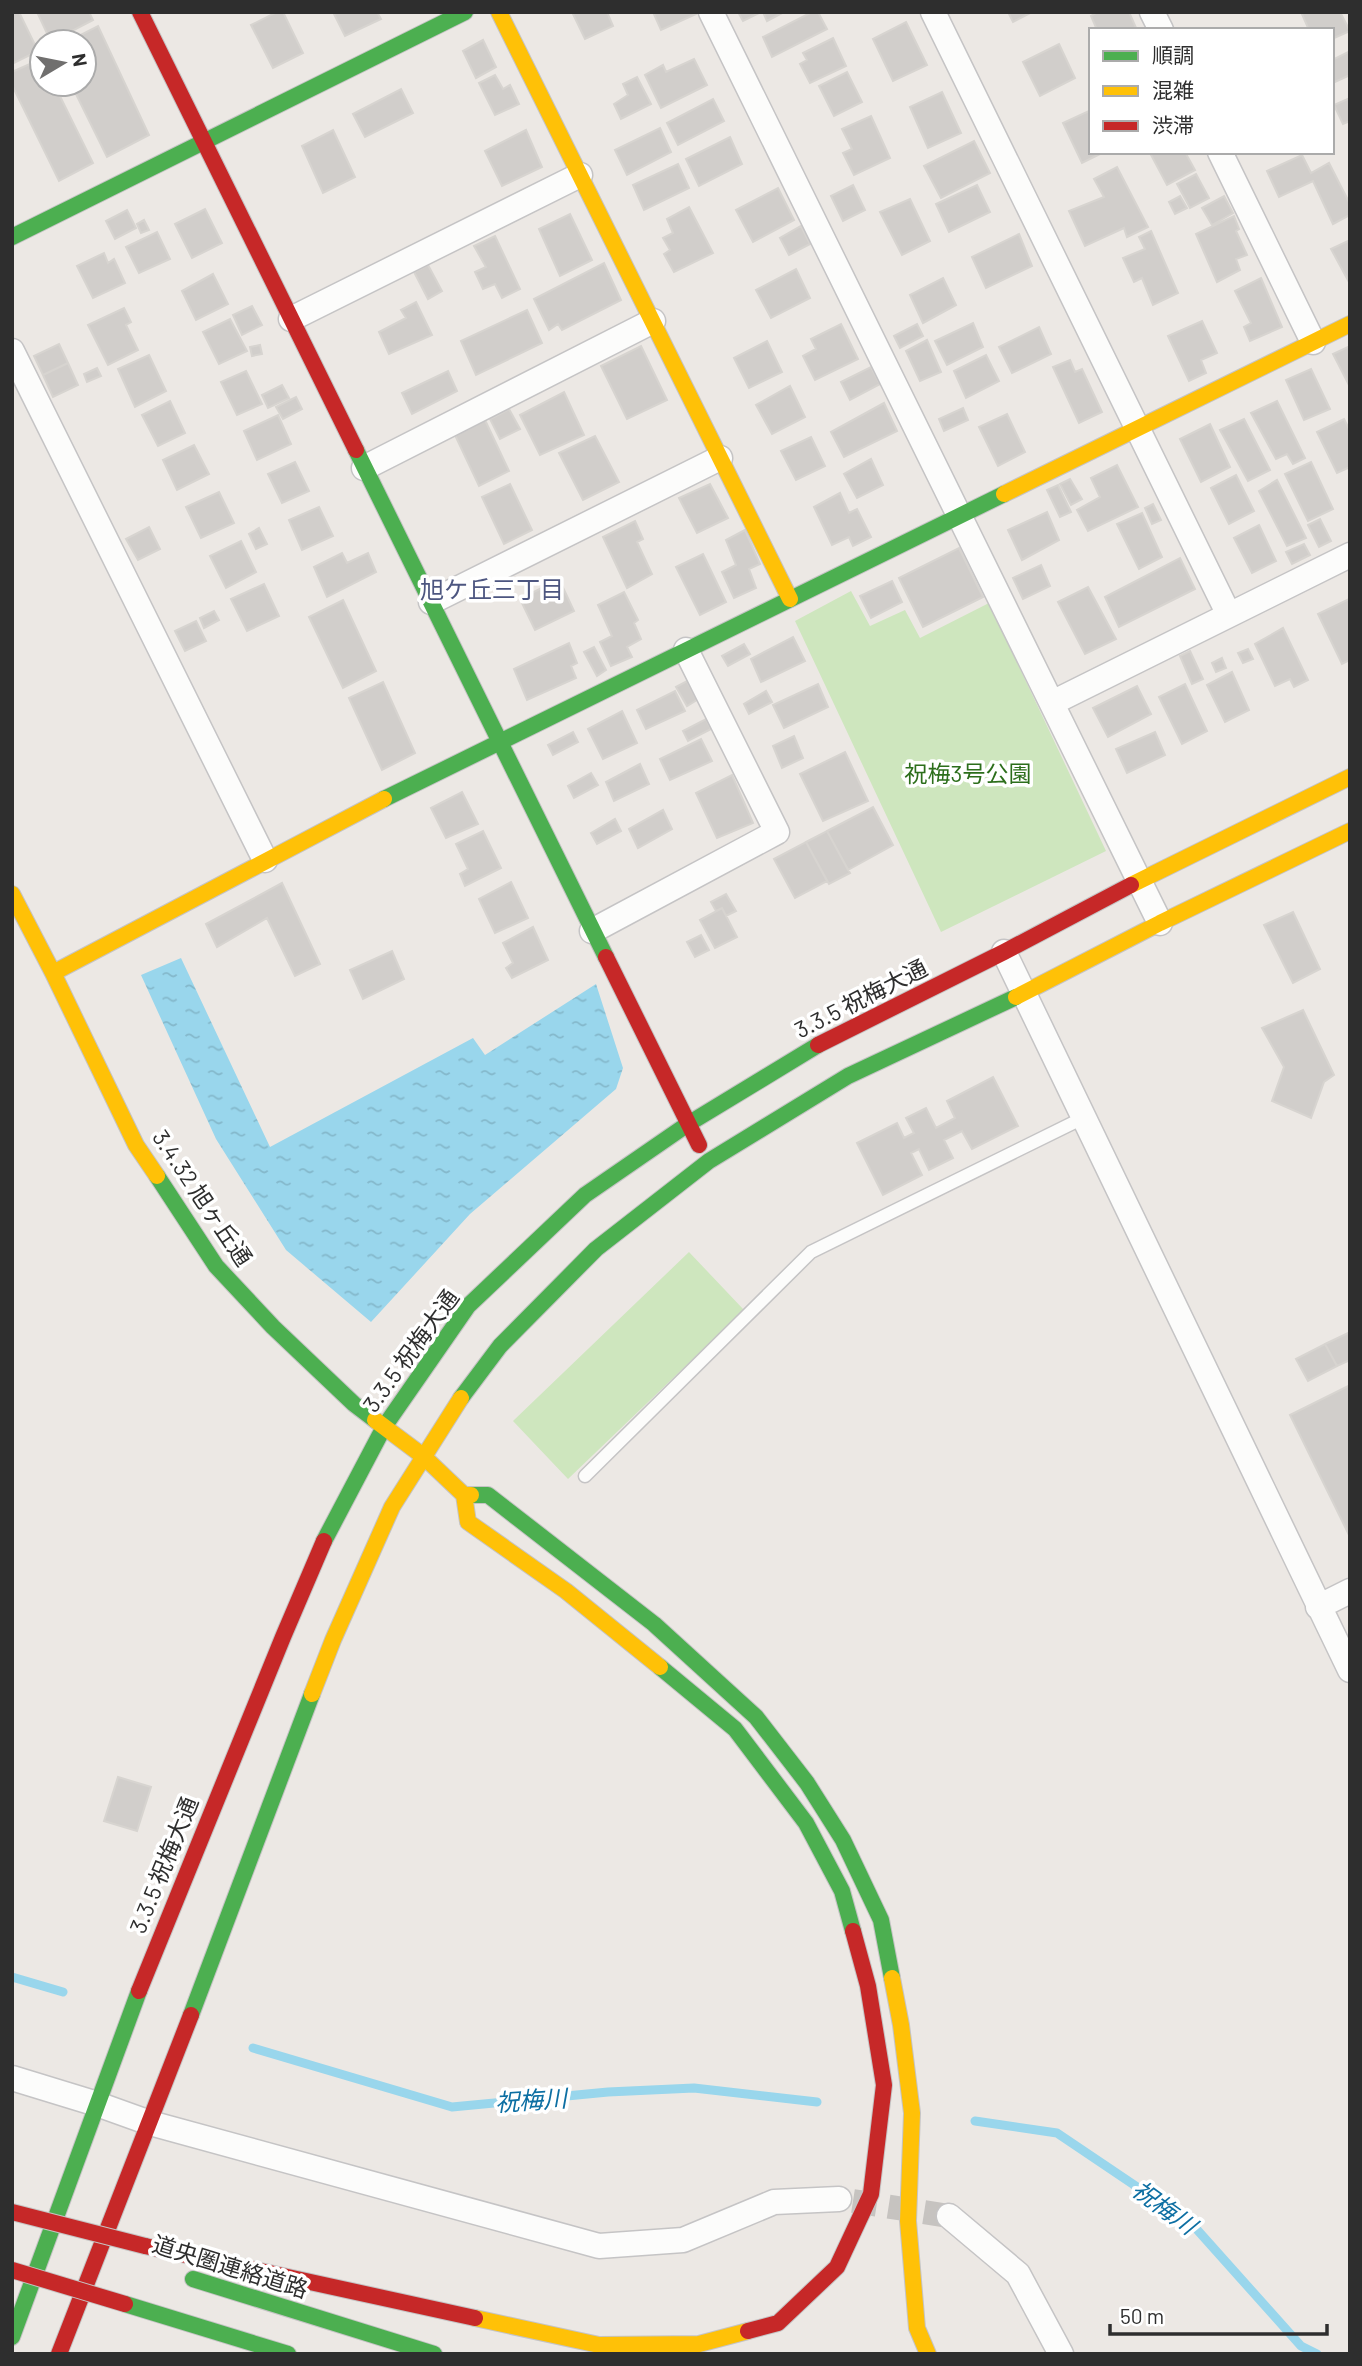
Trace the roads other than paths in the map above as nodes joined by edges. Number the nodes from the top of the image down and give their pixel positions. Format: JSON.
{"nodes":[{"id":1,"x":140,"y":12,"type":"edge"},
{"id":2,"x":465,"y":12,"type":"edge"},
{"id":3,"x":499,"y":12,"type":"edge"},
{"id":4,"x":711,"y":12,"type":"edge"},
{"id":5,"x":933,"y":12,"type":"edge"},
{"id":6,"x":1152,"y":12,"type":"edge"},
{"id":7,"x":1160,"y":28,"type":"edge"},
{"id":8,"x":204,"y":143,"type":"junction"},
{"id":9,"x":1221,"y":154,"type":"edge"},
{"id":10,"x":580,"y":175,"type":"junction"},
{"id":11,"x":12,"y":237,"type":"edge"},
{"id":12,"x":291,"y":319,"type":"junction"},
{"id":13,"x":653,"y":321,"type":"junction"},
{"id":14,"x":1350,"y":324,"type":"edge"},
{"id":15,"x":1313,"y":342,"type":"junction"},
{"id":16,"x":12,"y":351,"type":"edge"},
{"id":17,"x":1138,"y":428,"type":"junction"},
{"id":18,"x":720,"y":458,"type":"junction"},
{"id":19,"x":364,"y":468,"type":"junction"},
{"id":20,"x":960,"y":516,"type":"junction"},
{"id":21,"x":1350,"y":555,"type":"edge"},
{"id":22,"x":790,"y":599,"type":"junction"},
{"id":23,"x":431,"y":602,"type":"junction"},
{"id":24,"x":1229,"y":615,"type":"junction"},
{"id":25,"x":686,"y":650,"type":"junction"},
{"id":26,"x":1052,"y":703,"type":"junction"},
{"id":27,"x":499,"y":741,"type":"junction"},
{"id":28,"x":1350,"y":777,"type":"edge"},
{"id":29,"x":1350,"y":831,"type":"edge"},
{"id":30,"x":265,"y":860,"type":"junction"},
{"id":31,"x":1140,"y":880,"type":"junction"},
{"id":32,"x":12,"y":894,"type":"edge"},
{"id":33,"x":1160,"y":923,"type":"junction"},
{"id":34,"x":592,"y":931,"type":"junction"},
{"id":35,"x":1004,"y":952,"type":"junction"},
{"id":36,"x":53,"y":973,"type":"junction"},
{"id":37,"x":1024,"y":993,"type":"junction"},
{"id":38,"x":1083,"y":1118,"type":"junction"},
{"id":39,"x":688,"y":1124,"type":"junction"},
{"id":40,"x":709,"y":1161,"type":"junction"},
{"id":41,"x":384,"y":1427,"type":"junction"},
{"id":42,"x":423,"y":1457,"type":"junction"},
{"id":43,"x":585,"y":1476,"type":"dead end"},
{"id":44,"x":464,"y":1495,"type":"junction"},
{"id":45,"x":1350,"y":1591,"type":"edge"},
{"id":46,"x":1318,"y":1607,"type":"junction"},
{"id":47,"x":1350,"y":1670,"type":"edge"},
{"id":48,"x":12,"y":2078,"type":"edge"},
{"id":49,"x":97,"y":2104,"type":"junction"},
{"id":50,"x":150,"y":2123,"type":"junction"},
{"id":51,"x":839,"y":2199,"type":"tunnel mouth"},
{"id":52,"x":12,"y":2213,"type":"edge"},
{"id":53,"x":950,"y":2216,"type":"tunnel mouth"},
{"id":54,"x":12,"y":2223,"type":"edge"},
{"id":55,"x":113,"y":2254,"type":"dead end"},
{"id":56,"x":12,"y":2270,"type":"edge"},
{"id":57,"x":176,"y":2274,"type":"dead end"},
{"id":58,"x":12,"y":2337,"type":"edge"},
{"id":59,"x":59,"y":2354,"type":"edge"},
{"id":60,"x":288,"y":2354,"type":"edge"},
{"id":61,"x":434,"y":2354,"type":"edge"},
{"id":62,"x":928,"y":2354,"type":"edge"},
{"id":63,"x":1061,"y":2354,"type":"edge"}],
"edges":[{"from":1,"to":8,"type":"main road"},
{"from":2,"to":8,"type":"main road"},
{"from":3,"to":10,"type":"main road"},
{"from":4,"to":20,"type":"street"},
{"from":5,"to":17,"type":"street"},
{"from":6,"to":7,"type":"street"},
{"from":8,"to":11,"type":"main road"},
{"from":8,"to":12,"type":"main road"},
{"from":9,"to":15,"type":"street"},
{"from":10,"to":12,"type":"street"},
{"from":10,"to":13,"type":"main road"},
{"from":12,"to":19,"type":"main road"},
{"from":13,"to":18,"type":"main road"},
{"from":13,"to":19,"type":"street"},
{"from":14,"to":15,"type":"main road"},
{"from":15,"to":17,"type":"main road"},
{"from":16,"to":30,"type":"street"},
{"from":17,"to":20,"type":"main road"},
{"from":17,"to":24,"type":"street"},
{"from":18,"to":22,"type":"main road"},
{"from":18,"to":23,"type":"street"},
{"from":19,"to":23,"type":"main road"},
{"from":20,"to":22,"type":"main road"},
{"from":20,"to":26,"type":"street"},
{"from":21,"to":24,"type":"street"},
{"from":22,"to":25,"type":"main road"},
{"from":23,"to":27,"type":"main road"},
{"from":24,"to":26,"type":"street"},
{"from":25,"to":27,"type":"main road"},
{"from":25,"to":34,"type":"street"},
{"from":26,"to":31,"type":"street"},
{"from":27,"to":30,"type":"main road"},
{"from":27,"to":34,"type":"main road"},
{"from":28,"to":31,"type":"main road","name":"3.3.5 祝梅大通"},
{"from":29,"to":33,"type":"main road"},
{"from":30,"to":36,"type":"main road"},
{"from":31,"to":33,"type":"street"},
{"from":31,"to":35,"type":"main road","name":"3.3.5 祝梅大通"},
{"from":32,"to":36,"type":"main road","name":"3.4.32 旭ヶ丘通"},
{"from":33,"to":37,"type":"main road"},
{"from":34,"to":39,"type":"main road"},
{"from":35,"to":37,"type":"street"},
{"from":35,"to":39,"type":"main road","name":"3.3.5 祝梅大通"},
{"from":36,"to":41,"type":"main road","name":"3.4.32 旭ヶ丘通"},
{"from":37,"to":38,"type":"street"},
{"from":37,"to":40,"type":"main road"},
{"from":38,"to":43,"type":"lane"},
{"from":38,"to":46,"type":"street"},
{"from":39,"to":40,"type":"main road"},
{"from":39,"to":41,"type":"main road","name":"3.3.5 祝梅大通"},
{"from":40,"to":42,"type":"main road"},
{"from":41,"to":42,"type":"main road","name":"3.4.32 旭ヶ丘通"},
{"from":41,"to":49,"type":"main road","name":"3.3.5 祝梅大通"},
{"from":42,"to":44,"type":"main road","name":"3.4.32 旭ヶ丘通"},
{"from":42,"to":50,"type":"main road"},
{"from":44,"to":52,"type":"main road","bridge":true},
{"from":44,"to":62,"type":"main road"},
{"from":45,"to":46,"type":"street"},
{"from":46,"to":47,"type":"street"},
{"from":48,"to":49,"type":"street"},
{"from":49,"to":50,"type":"street"},
{"from":49,"to":58,"type":"main road","name":"3.3.5 祝梅大通"},
{"from":50,"to":51,"type":"street"},
{"from":50,"to":59,"type":"main road"},
{"from":53,"to":63,"type":"street"},
{"from":54,"to":55,"type":"main road"},
{"from":56,"to":60,"type":"main road","bridge":true},
{"from":57,"to":61,"type":"main road","name":"道央圏連絡道路"}]}
